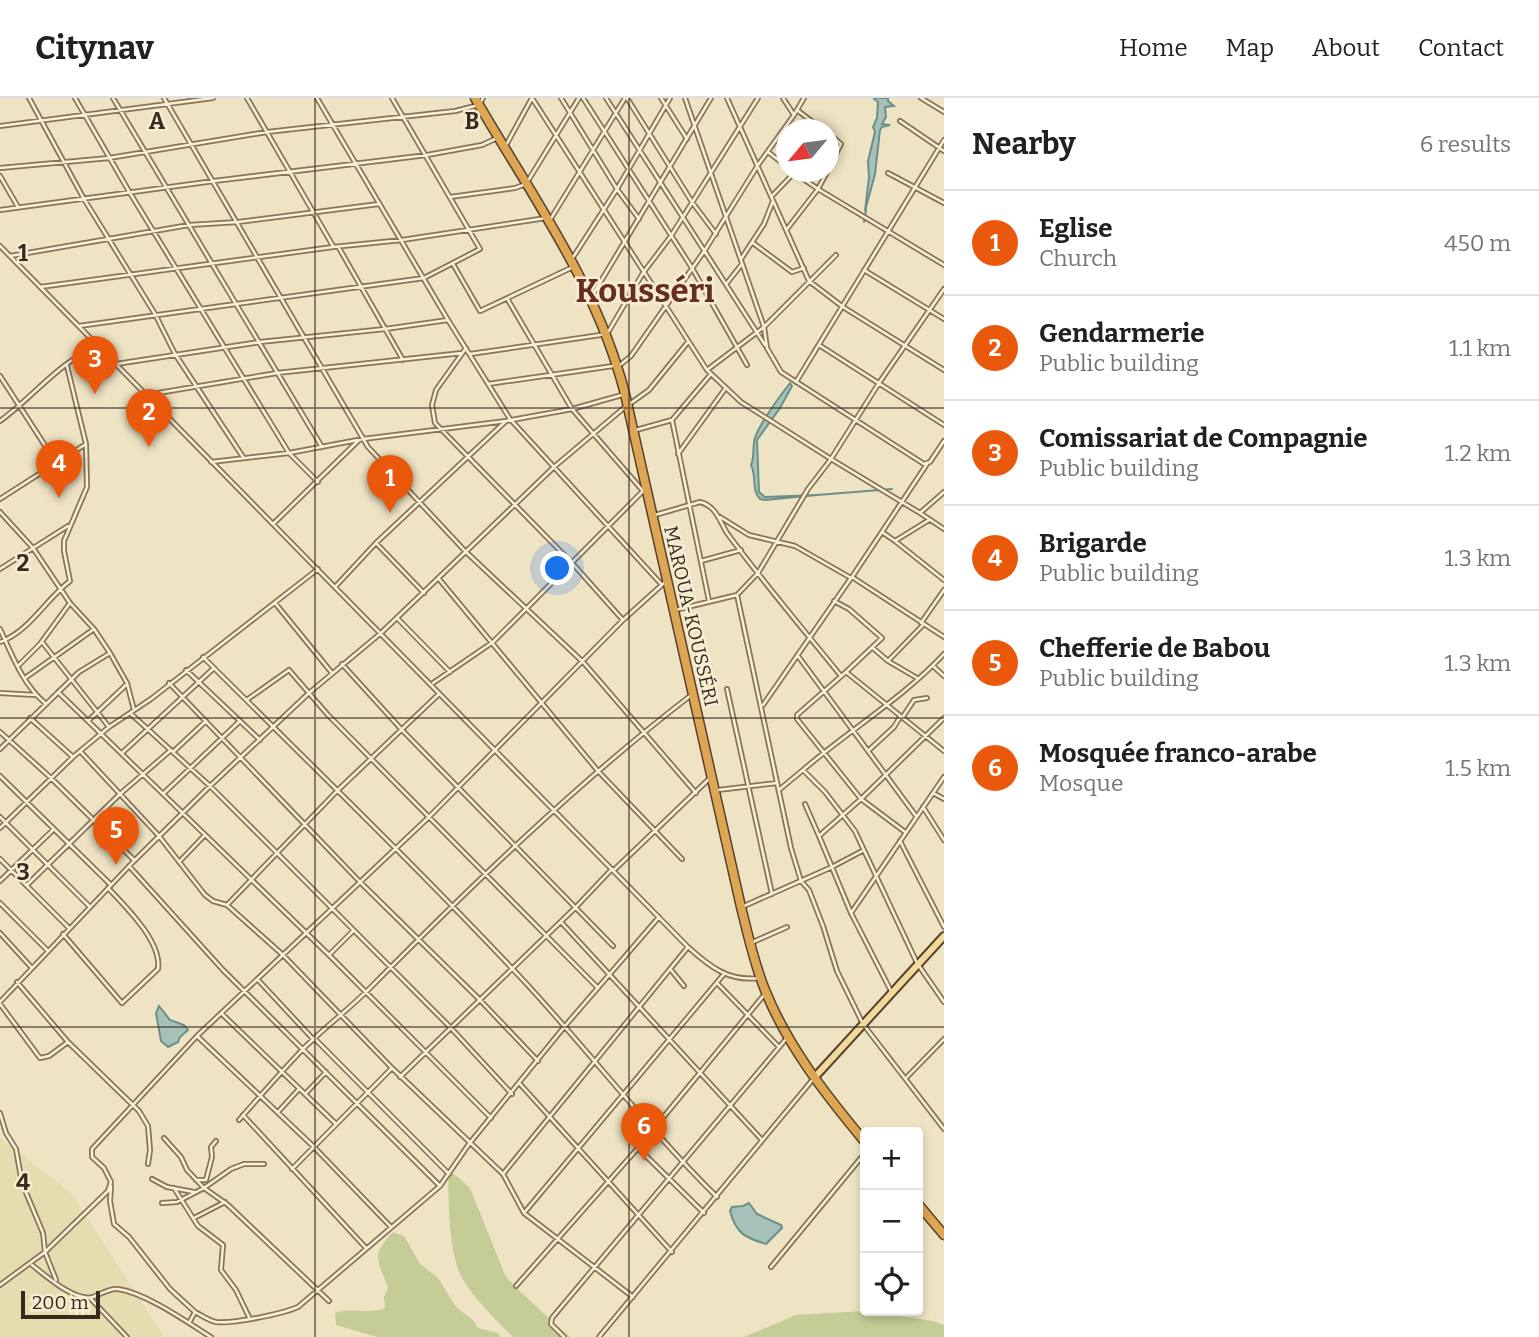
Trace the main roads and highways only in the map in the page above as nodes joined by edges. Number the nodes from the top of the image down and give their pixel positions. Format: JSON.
{"nodes":[{"id":1,"x":479,"y":100,"type":"edge"},
{"id":2,"x":944,"y":936,"type":"edge"},
{"id":3,"x":814,"y":1079,"type":"junction"},
{"id":4,"x":860,"y":1136,"type":"edge"},
{"id":5,"x":923,"y":1210,"type":"edge"},
{"id":6,"x":944,"y":1235,"type":"edge"}],
"edges":[{"from":1,"to":3,"type":"highway","name":"MAROUA-KOUSSÉRI"},
{"from":2,"to":3,"type":"main road"},
{"from":3,"to":4,"type":"highway","name":"MAROUA-KOUSSÉRI"},
{"from":5,"to":6,"type":"highway"}]}
